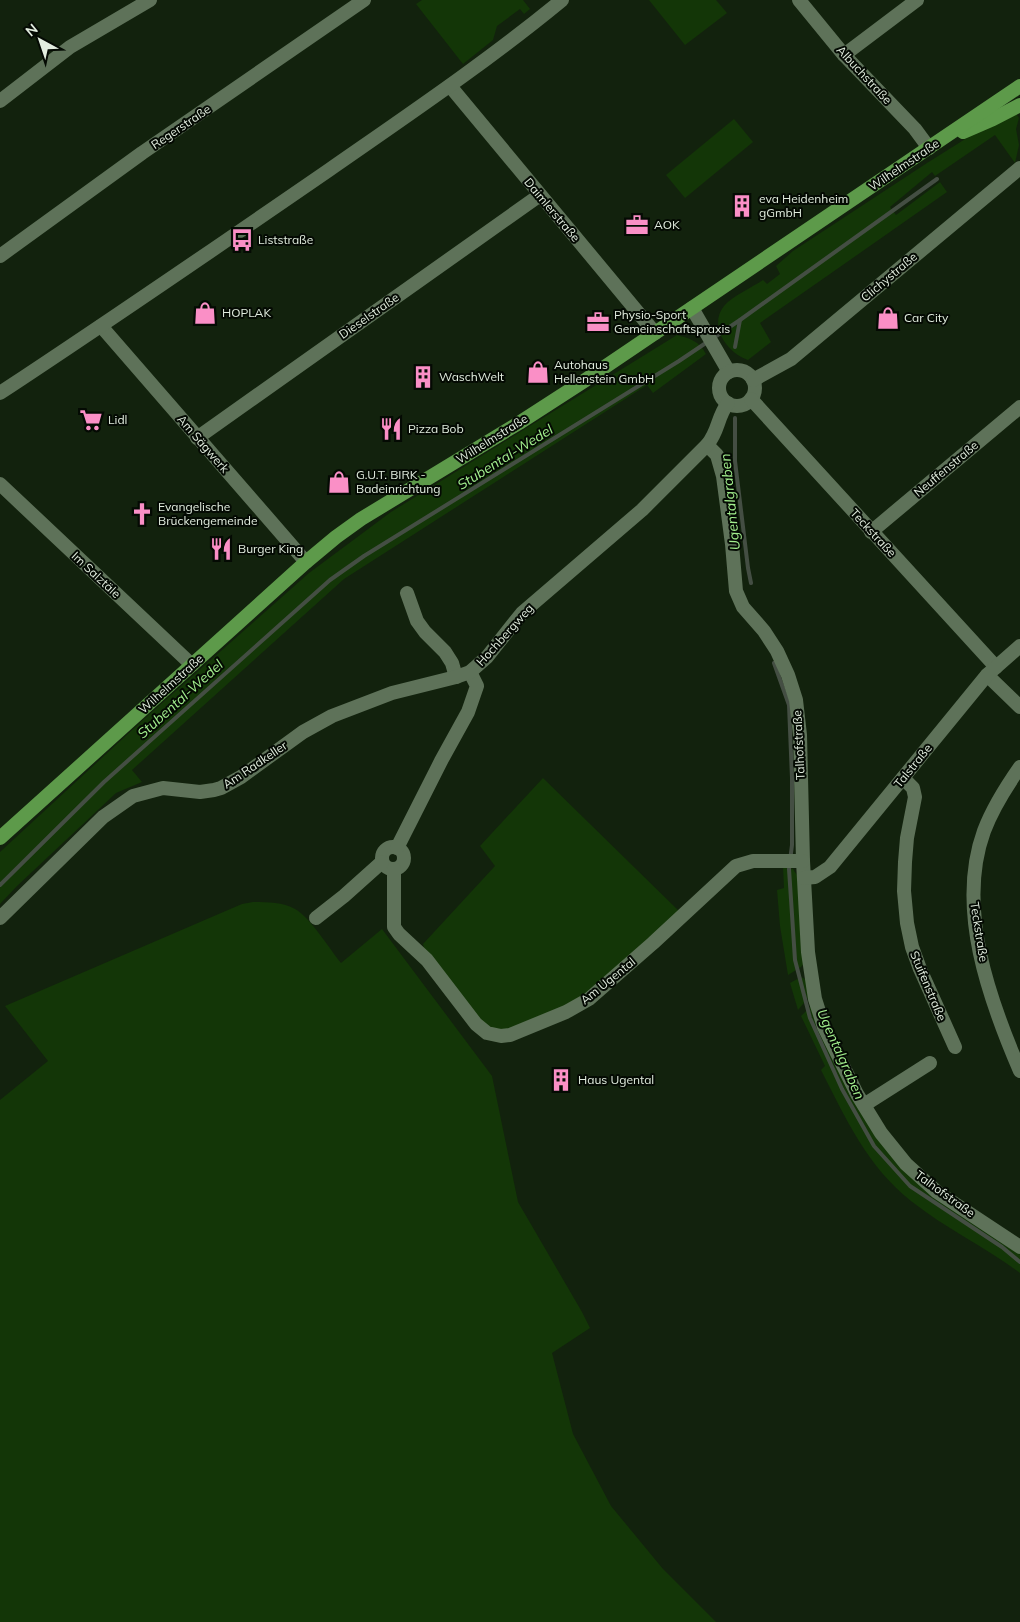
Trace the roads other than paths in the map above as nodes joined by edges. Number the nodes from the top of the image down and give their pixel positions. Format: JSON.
{"nodes":[{"id":1,"x":150,"y":0,"type":"edge"},
{"id":2,"x":364,"y":0,"type":"edge"},
{"id":3,"x":562,"y":0,"type":"edge"},
{"id":4,"x":799,"y":0,"type":"edge"},
{"id":5,"x":916,"y":0,"type":"edge"},
{"id":6,"x":844,"y":54,"type":"junction"},
{"id":7,"x":450,"y":86,"type":"junction"},
{"id":8,"x":1020,"y":86,"type":"edge"},
{"id":9,"x":0,"y":101,"type":"edge"},
{"id":10,"x":1020,"y":105,"type":"edge"},
{"id":11,"x":942,"y":140,"type":"junction"},
{"id":12,"x":929,"y":148,"type":"junction"},
{"id":13,"x":1020,"y":168,"type":"edge"},
{"id":14,"x":540,"y":196,"type":"junction"},
{"id":15,"x":0,"y":256,"type":"edge"},
{"id":16,"x":692,"y":308,"type":"junction"},
{"id":17,"x":101,"y":326,"type":"junction"},
{"id":18,"x":655,"y":333,"type":"junction"},
{"id":19,"x":729,"y":372,"type":"junction"},
{"id":20,"x":753,"y":380,"type":"junction"},
{"id":21,"x":0,"y":393,"type":"edge"},
{"id":22,"x":751,"y":399,"type":"junction"},
{"id":23,"x":728,"y":402,"type":"junction"},
{"id":24,"x":1020,"y":407,"type":"edge"},
{"id":25,"x":197,"y":438,"type":"junction"},
{"id":26,"x":707,"y":445,"type":"junction"},
{"id":27,"x":0,"y":484,"type":"edge"},
{"id":28,"x":871,"y":532,"type":"junction"},
{"id":29,"x":306,"y":562,"type":"junction"},
{"id":30,"x":407,"y":593,"type":"dead end"},
{"id":31,"x":1020,"y":646,"type":"edge"},
{"id":32,"x":192,"y":665,"type":"junction"},
{"id":33,"x":991,"y":671,"type":"junction"},
{"id":34,"x":470,"y":672,"type":"junction"},
{"id":35,"x":456,"y":678,"type":"junction"},
{"id":36,"x":1020,"y":707,"type":"edge"},
{"id":37,"x":1020,"y":767,"type":"edge"},
{"id":38,"x":903,"y":778,"type":"junction"},
{"id":39,"x":0,"y":838,"type":"edge"},
{"id":40,"x":799,"y":861,"type":"junction"},
{"id":41,"x":388,"y":866,"type":"junction"},
{"id":42,"x":804,"y":878,"type":"junction"},
{"id":43,"x":0,"y":918,"type":"edge"},
{"id":44,"x":316,"y":918,"type":"dead end"},
{"id":45,"x":955,"y":1047,"type":"dead end"},
{"id":46,"x":930,"y":1063,"type":"dead end"},
{"id":47,"x":1020,"y":1071,"type":"edge"},
{"id":48,"x":864,"y":1105,"type":"junction"},
{"id":49,"x":1020,"y":1247,"type":"edge"}],
"edges":[{"from":1,"to":9,"type":"street"},
{"from":2,"to":15,"type":"street","name":"Regerstraße"},
{"from":3,"to":7,"type":"street"},
{"from":4,"to":6,"type":"street","name":"Albuchstraße"},
{"from":5,"to":6,"type":"street"},
{"from":6,"to":12,"type":"street","name":"Albuchstraße"},
{"from":7,"to":14,"type":"street","name":"Daimlerstraße"},
{"from":7,"to":17,"type":"street"},
{"from":8,"to":11,"type":"main road","name":"Wilhelmstraße"},
{"from":10,"to":11,"type":"main road"},
{"from":11,"to":12,"type":"main road","name":"Wilhelmstraße"},
{"from":12,"to":16,"type":"main road","name":"Wilhelmstraße"},
{"from":13,"to":20,"type":"street","name":"Clichystraße"},
{"from":14,"to":18,"type":"street","name":"Daimlerstraße"},
{"from":14,"to":25,"type":"street","name":"Dieselstraße"},
{"from":16,"to":18,"type":"main road","name":"Wilhelmstraße"},
{"from":16,"to":19,"type":"street"},
{"from":17,"to":21,"type":"street"},
{"from":17,"to":25,"type":"street","name":"Am Sägwerk"},
{"from":18,"to":29,"type":"main road","name":"Wilhelmstraße"},
{"from":19,"to":20,"type":"street"},
{"from":19,"to":23,"type":"street"},
{"from":20,"to":22,"type":"street"},
{"from":22,"to":23,"type":"street"},
{"from":22,"to":28,"type":"street","name":"Teckstraße"},
{"from":23,"to":26,"type":"street"},
{"from":24,"to":28,"type":"street","name":"Neuffenstraße"},
{"from":25,"to":29,"type":"street","name":"Am Sägwerk"},
{"from":26,"to":34,"type":"street","name":"Hochbergweg"},
{"from":26,"to":40,"type":"street","name":"Talhofstraße"},
{"from":27,"to":32,"type":"street","name":"Im Salztäle"},
{"from":28,"to":33,"type":"street","name":"Teckstraße"},
{"from":29,"to":32,"type":"main road","name":"Wilhelmstraße"},
{"from":30,"to":35,"type":"street"},
{"from":31,"to":33,"type":"street","name":"Talstraße"},
{"from":32,"to":39,"type":"main road","name":"Wilhelmstraße"},
{"from":33,"to":36,"type":"street","name":"Teckstraße"},
{"from":33,"to":38,"type":"street","name":"Talstraße"},
{"from":34,"to":35,"type":"street","name":"Am Radkeller"},
{"from":34,"to":41,"type":"street","name":"Hochbergweg"},
{"from":35,"to":43,"type":"street","name":"Am Radkeller"},
{"from":37,"to":47,"type":"street","name":"Teckstraße"},
{"from":38,"to":42,"type":"street","name":"Talstraße"},
{"from":38,"to":45,"type":"street","name":"Stuifenstraße"},
{"from":40,"to":41,"type":"street","name":"Am Ugental"},
{"from":40,"to":42,"type":"street","name":"Talhofstraße"},
{"from":41,"to":44,"type":"street"},
{"from":42,"to":48,"type":"street","name":"Talhofstraße"},
{"from":46,"to":48,"type":"street"},
{"from":48,"to":49,"type":"street","name":"Talhofstraße"}]}
